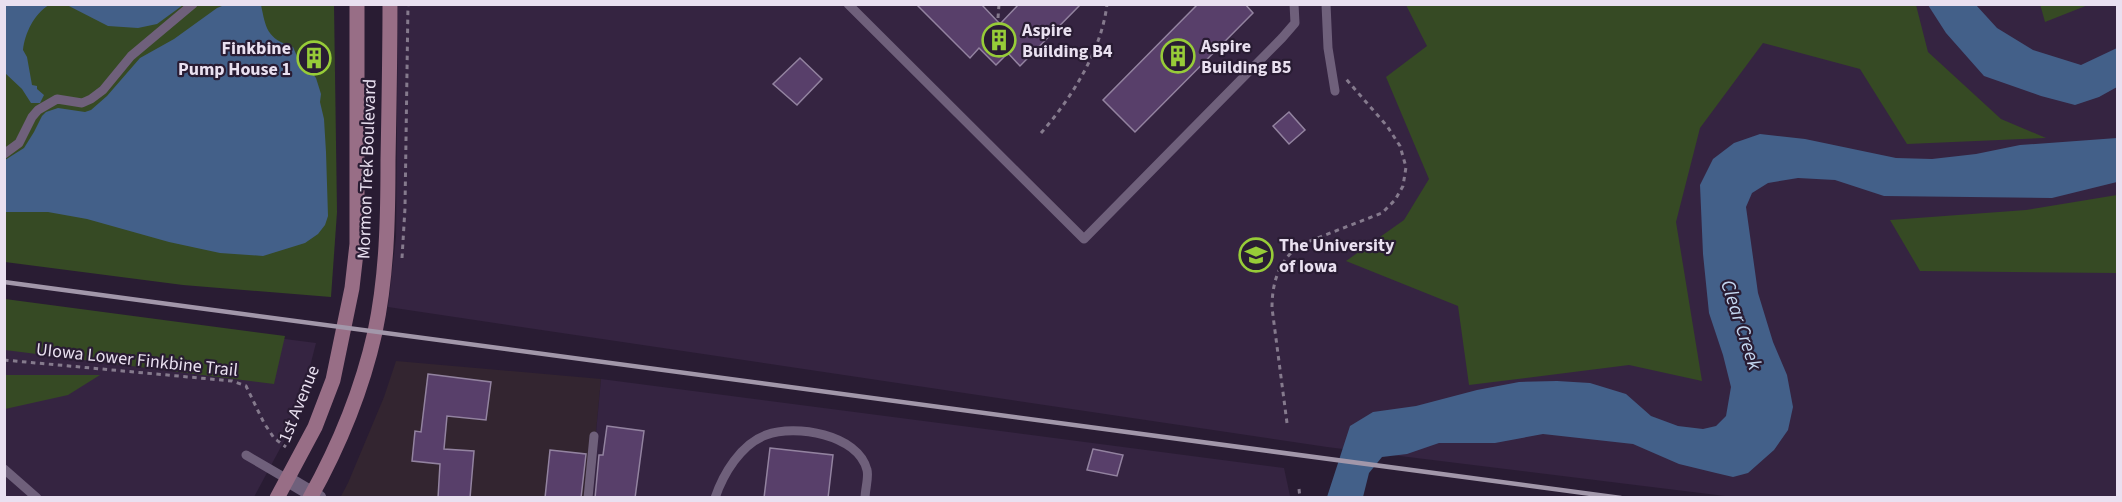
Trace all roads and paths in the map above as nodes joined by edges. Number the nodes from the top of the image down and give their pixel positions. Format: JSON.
{"nodes":[{"id":1,"x":192,"y":4,"type":"edge"},
{"id":2,"x":357,"y":4,"type":"edge"},
{"id":3,"x":390,"y":4,"type":"edge"},
{"id":4,"x":848,"y":4,"type":"edge"},
{"id":5,"x":999,"y":4,"type":"edge"},
{"id":6,"x":1107,"y":4,"type":"edge"},
{"id":7,"x":1294,"y":4,"type":"edge"},
{"id":8,"x":1326,"y":4,"type":"edge"},
{"id":9,"x":998,"y":18,"type":"dead end"},
{"id":10,"x":1343,"y":73,"type":"dead end"},
{"id":11,"x":1335,"y":91,"type":"dead end"},
{"id":12,"x":1041,"y":133,"type":"dead end"},
{"id":13,"x":4,"y":154,"type":"edge"},
{"id":14,"x":346,"y":321,"type":"joint"},
{"id":15,"x":4,"y":360,"type":"edge"},
{"id":16,"x":1287,"y":423,"type":"dead end"},
{"id":17,"x":594,"y":436,"type":"dead end"},
{"id":18,"x":246,"y":455,"type":"dead end"},
{"id":19,"x":298,"y":460,"type":"junction"},
{"id":20,"x":4,"y":469,"type":"edge"},
{"id":21,"x":287,"y":479,"type":"junction"},
{"id":22,"x":1299,"y":489,"type":"dead end"},
{"id":23,"x":314,"y":496,"type":"edge"},
{"id":24,"x":37,"y":498,"type":"edge"},
{"id":25,"x":277,"y":498,"type":"edge"},
{"id":26,"x":588,"y":498,"type":"edge"},
{"id":27,"x":715,"y":498,"type":"edge"},
{"id":28,"x":865,"y":498,"type":"edge"},
{"id":29,"x":1300,"y":498,"type":"edge"}],
"edges":[{"from":1,"to":13,"type":"lane"},
{"from":2,"to":14,"type":"main road","name":"Mormon Trek Boulevard"},
{"from":3,"to":23,"type":"main road","name":"Mormon Trek Boulevard"},
{"from":4,"to":7,"type":"lane"},
{"from":5,"to":9,"type":"path"},
{"from":6,"to":12,"type":"path"},
{"from":8,"to":11,"type":"lane"},
{"from":10,"to":16,"type":"path"},
{"from":14,"to":19,"type":"main road","name":"1st Avenue"},
{"from":15,"to":19,"type":"path","name":"UIowa Lower Finkbine Trail"},
{"from":17,"to":26,"type":"lane"},
{"from":18,"to":21,"type":"lane"},
{"from":19,"to":21,"type":"main road","name":"1st Avenue"},
{"from":20,"to":24,"type":"lane"},
{"from":21,"to":23,"type":"street"},
{"from":21,"to":25,"type":"main road","name":"1st Avenue"},
{"from":22,"to":29,"type":"path"},
{"from":27,"to":28,"type":"lane"}]}
